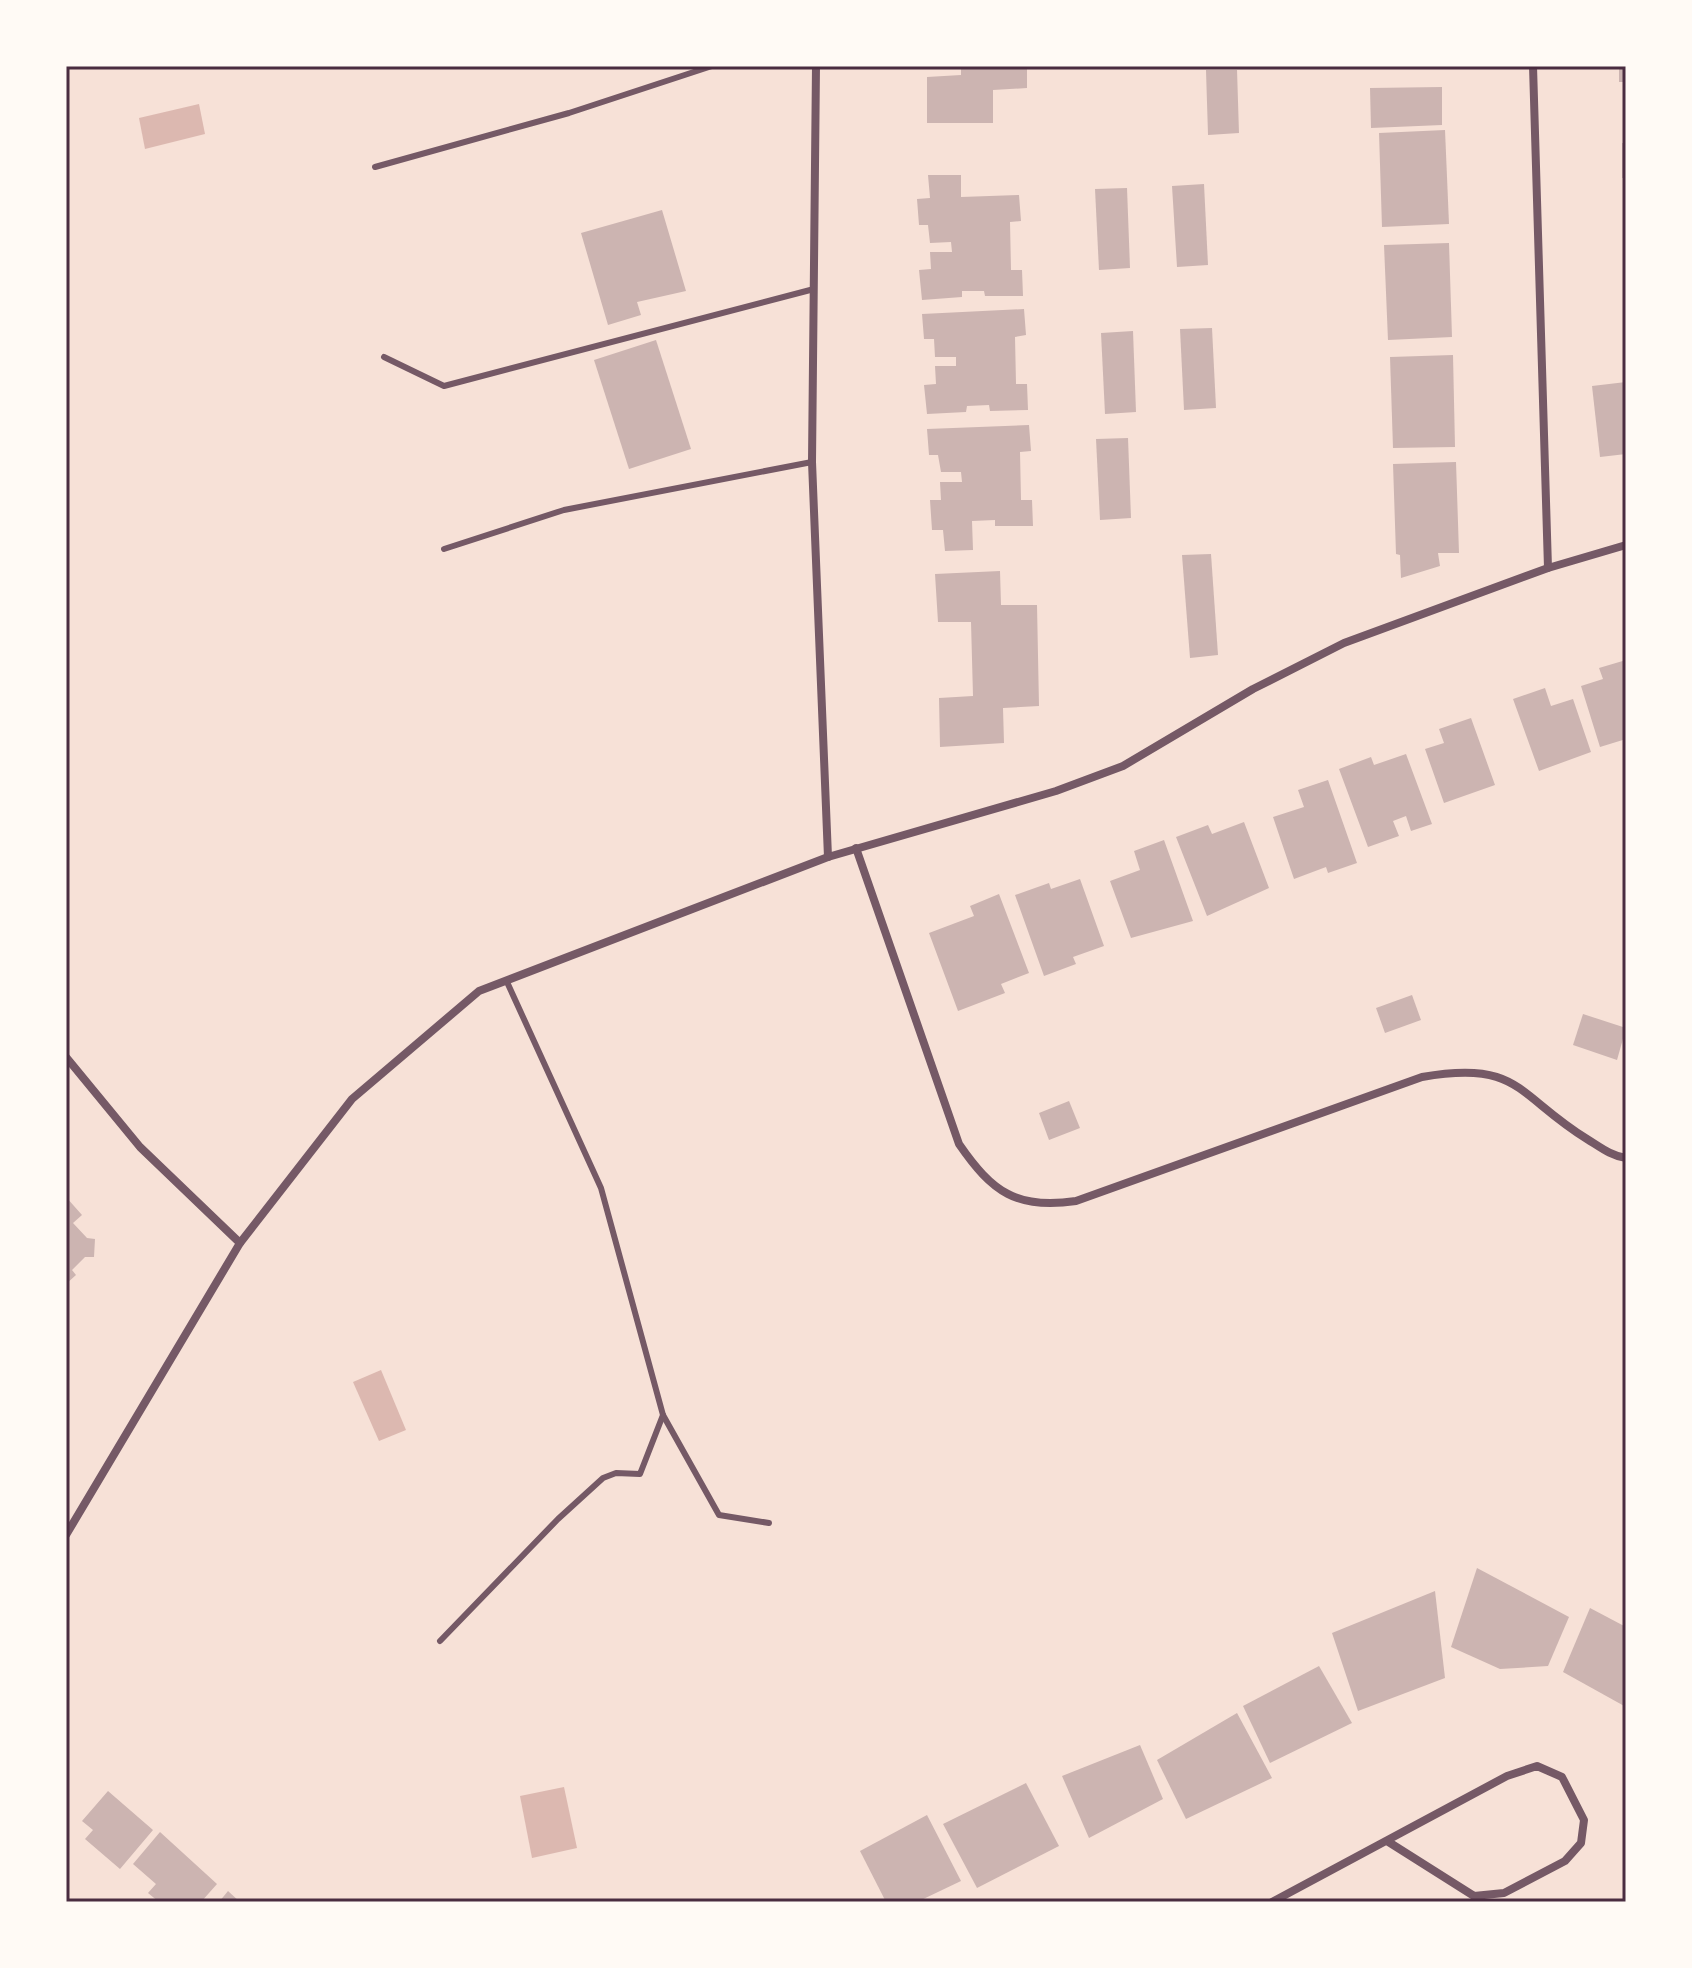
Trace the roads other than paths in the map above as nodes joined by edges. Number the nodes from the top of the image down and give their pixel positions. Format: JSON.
{"nodes":[{"id":1,"x":712,"y":66,"type":"edge"},
{"id":2,"x":816,"y":66,"type":"edge"},
{"id":3,"x":1533,"y":66,"type":"edge"},
{"id":4,"x":375,"y":167,"type":"dead end"},
{"id":5,"x":814,"y":289,"type":"junction"},
{"id":6,"x":384,"y":357,"type":"dead end"},
{"id":7,"x":812,"y":462,"type":"junction"},
{"id":8,"x":1626,"y":545,"type":"edge"},
{"id":9,"x":444,"y":549,"type":"dead end"},
{"id":10,"x":1548,"y":568,"type":"junction"},
{"id":11,"x":856,"y":848,"type":"junction"},
{"id":12,"x":828,"y":857,"type":"junction"},
{"id":13,"x":507,"y":982,"type":"junction"},
{"id":14,"x":66,"y":1057,"type":"edge"},
{"id":15,"x":1626,"y":1158,"type":"edge"},
{"id":16,"x":240,"y":1243,"type":"junction"},
{"id":17,"x":663,"y":1415,"type":"junction"},
{"id":18,"x":769,"y":1523,"type":"dead end"},
{"id":19,"x":66,"y":1535,"type":"edge"},
{"id":20,"x":440,"y":1641,"type":"dead end"},
{"id":21,"x":1387,"y":1841,"type":"junction"},
{"id":22,"x":1272,"y":1902,"type":"edge"}],
"edges":[{"from":1,"to":4,"type":"lane"},
{"from":2,"to":5,"type":"street"},
{"from":3,"to":10,"type":"street"},
{"from":5,"to":6,"type":"lane"},
{"from":5,"to":7,"type":"street"},
{"from":7,"to":9,"type":"lane"},
{"from":7,"to":12,"type":"street"},
{"from":8,"to":10,"type":"street"},
{"from":10,"to":11,"type":"street"},
{"from":11,"to":12,"type":"street"},
{"from":11,"to":15,"type":"street"},
{"from":12,"to":13,"type":"street"},
{"from":13,"to":16,"type":"street"},
{"from":13,"to":17,"type":"lane"},
{"from":14,"to":16,"type":"street"},
{"from":16,"to":19,"type":"street"},
{"from":17,"to":18,"type":"lane"},
{"from":17,"to":20,"type":"lane"},
{"from":21,"to":21,"type":"street"},
{"from":21,"to":22,"type":"street"}]}
